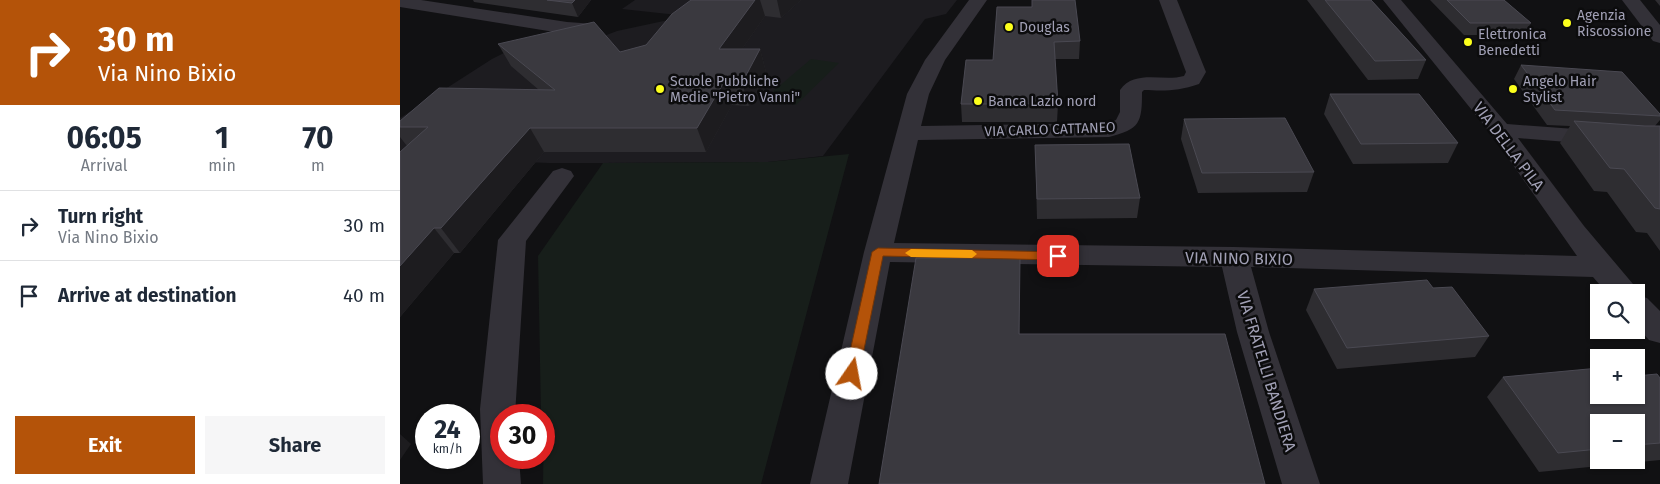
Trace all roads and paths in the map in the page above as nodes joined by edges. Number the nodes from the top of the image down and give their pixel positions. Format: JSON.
{"nodes":[{"id":1,"x":978,"y":0,"type":"edge"},
{"id":2,"x":1168,"y":0,"type":"edge"},
{"id":3,"x":1392,"y":0,"type":"edge"},
{"id":4,"x":1631,"y":0,"type":"edge"},
{"id":5,"x":409,"y":5,"type":"edge"},
{"id":6,"x":588,"y":28,"type":"edge"},
{"id":7,"x":1660,"y":37,"type":"edge"},
{"id":8,"x":1499,"y":130,"type":"junction"},
{"id":9,"x":908,"y":134,"type":"junction"},
{"id":10,"x":1660,"y":140,"type":"edge"},
{"id":11,"x":562,"y":176,"type":"dead end"},
{"id":12,"x":878,"y":252,"type":"junction"},
{"id":13,"x":1234,"y":257,"type":"junction"},
{"id":14,"x":1599,"y":267,"type":"junction"},
{"id":15,"x":1615,"y":284,"type":"edge"},
{"id":16,"x":1645,"y":316,"type":"edge"},
{"id":17,"x":1660,"y":332,"type":"edge"},
{"id":18,"x":502,"y":484,"type":"edge"},
{"id":19,"x":829,"y":484,"type":"edge"},
{"id":20,"x":1301,"y":484,"type":"edge"}],
"edges":[{"from":1,"to":9,"type":"street"},
{"from":2,"to":9,"type":"street","name":"VIA CARLO CATTANEO"},
{"from":3,"to":8,"type":"street","name":"VIA DELLA PILA"},
{"from":4,"to":7,"type":"street"},
{"from":5,"to":6,"type":"street"},
{"from":8,"to":10,"type":"street"},
{"from":8,"to":14,"type":"street","name":"VIA DELLA PILA"},
{"from":9,"to":12,"type":"street"},
{"from":11,"to":18,"type":"street"},
{"from":12,"to":13,"type":"street","name":"VIA NINO BIXIO"},
{"from":12,"to":19,"type":"street"},
{"from":13,"to":14,"type":"street","name":"VIA NINO BIXIO"},
{"from":13,"to":20,"type":"street","name":"VIA FRATELLI BANDIERA"},
{"from":14,"to":15,"type":"street","name":"VIA DELLA PILA"},
{"from":16,"to":17,"type":"street"}]}
